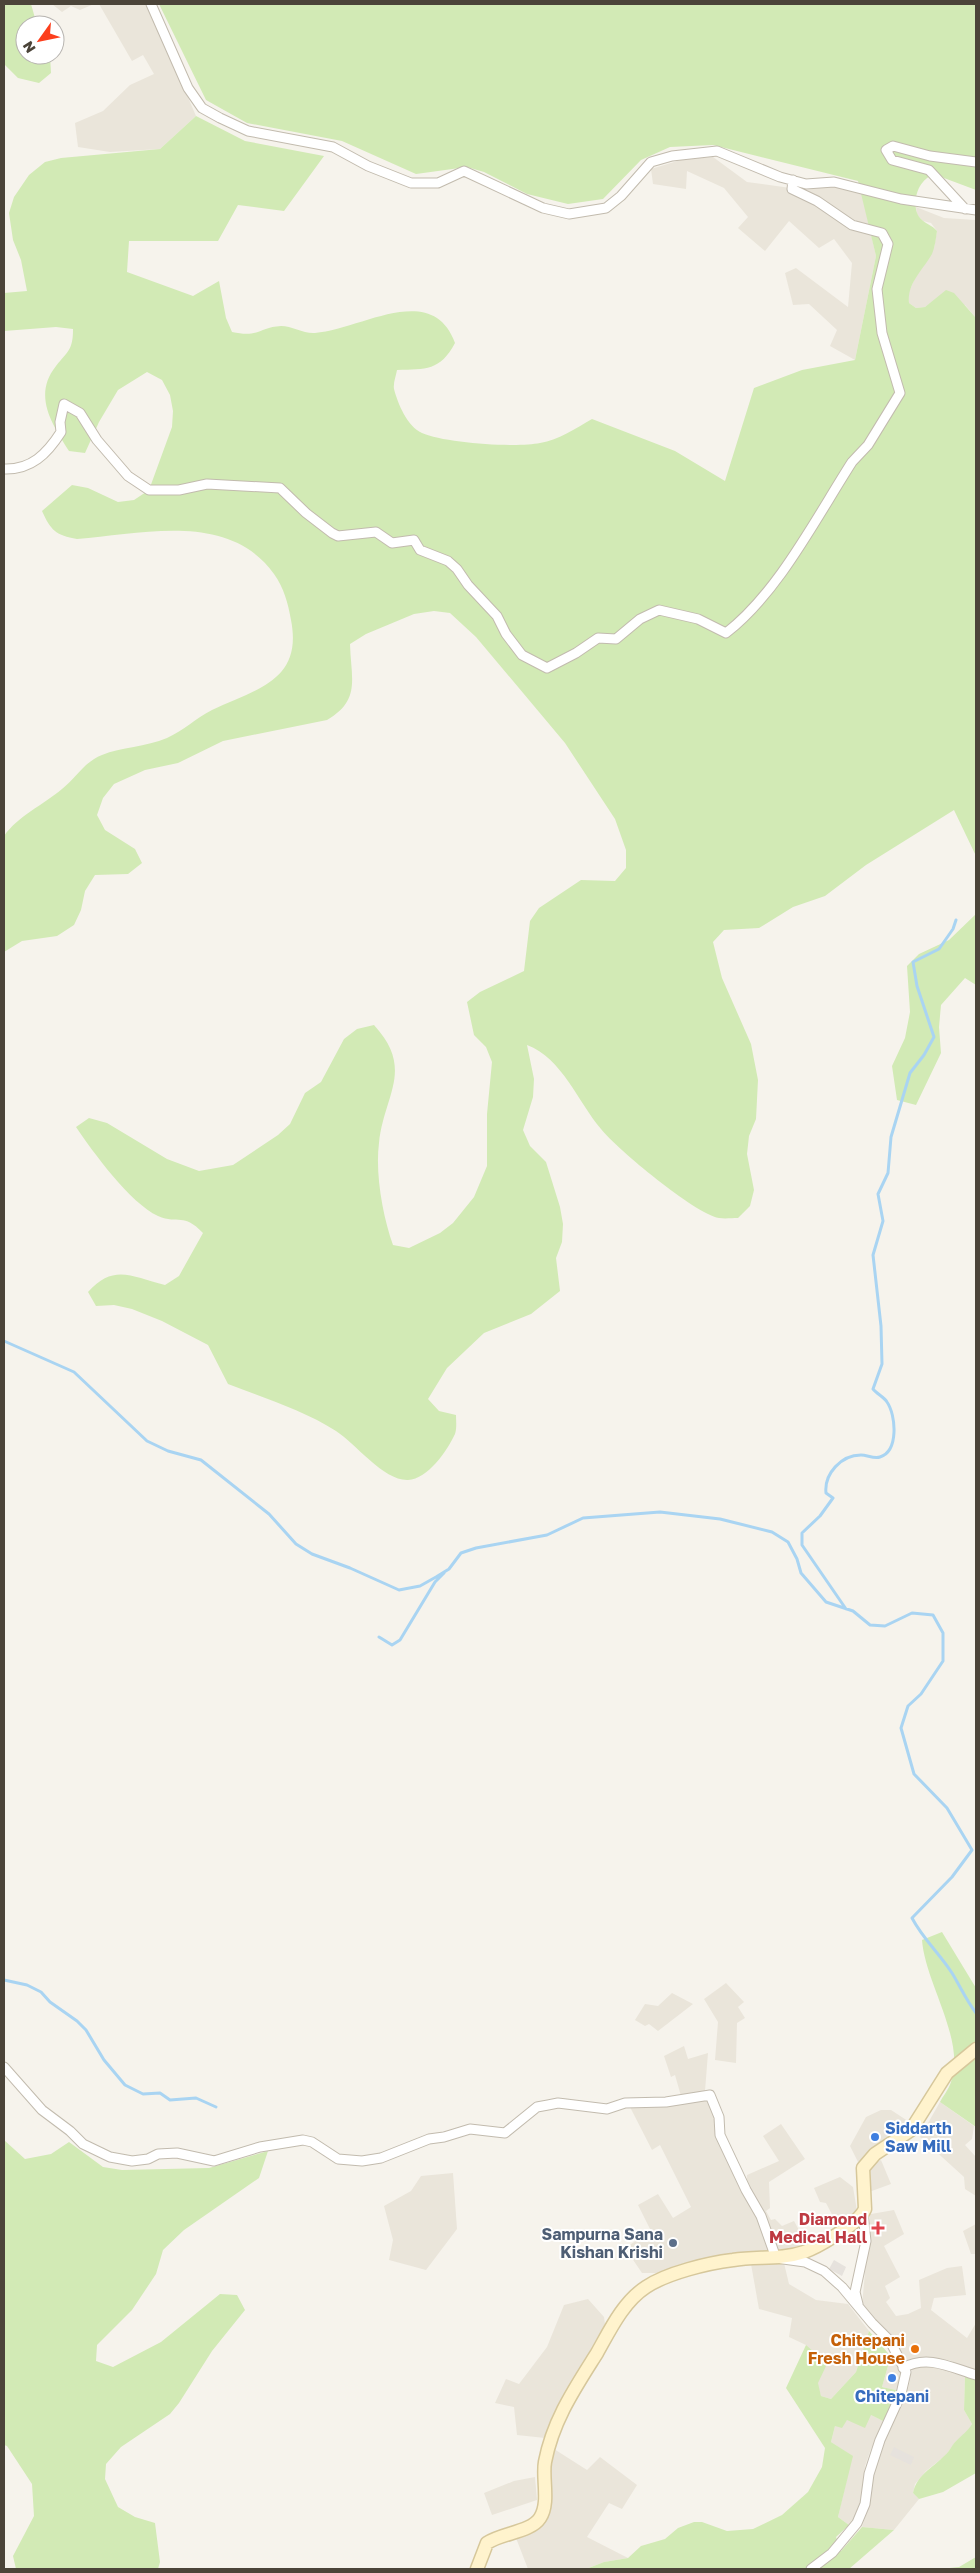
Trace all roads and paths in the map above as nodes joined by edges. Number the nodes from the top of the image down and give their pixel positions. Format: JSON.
{"nodes":[{"id":1,"x":151,"y":4,"type":"edge"},
{"id":2,"x":976,"y":162,"type":"edge"},
{"id":3,"x":793,"y":180,"type":"junction"},
{"id":4,"x":965,"y":209,"type":"junction"},
{"id":5,"x":976,"y":210,"type":"edge"},
{"id":6,"x":4,"y":469,"type":"edge"},
{"id":7,"x":976,"y":2049,"type":"edge"},
{"id":8,"x":4,"y":2067,"type":"edge"},
{"id":9,"x":863,"y":2214,"type":"junction"},
{"id":10,"x":776,"y":2258,"type":"junction"},
{"id":11,"x":858,"y":2306,"type":"junction"},
{"id":12,"x":903,"y":2368,"type":"junction"},
{"id":13,"x":976,"y":2375,"type":"edge"},
{"id":14,"x":477,"y":2569,"type":"edge"},
{"id":15,"x":811,"y":2569,"type":"edge"}],
"edges":[{"from":1,"to":3,"type":"street"},
{"from":2,"to":4,"type":"street"},
{"from":3,"to":4,"type":"street"},
{"from":3,"to":6,"type":"street"},
{"from":4,"to":5,"type":"street"},
{"from":7,"to":9,"type":"main road"},
{"from":8,"to":10,"type":"street"},
{"from":9,"to":10,"type":"main road"},
{"from":9,"to":11,"type":"street"},
{"from":10,"to":11,"type":"street"},
{"from":10,"to":14,"type":"main road"},
{"from":11,"to":12,"type":"street"},
{"from":12,"to":13,"type":"street"},
{"from":12,"to":15,"type":"street"}]}
